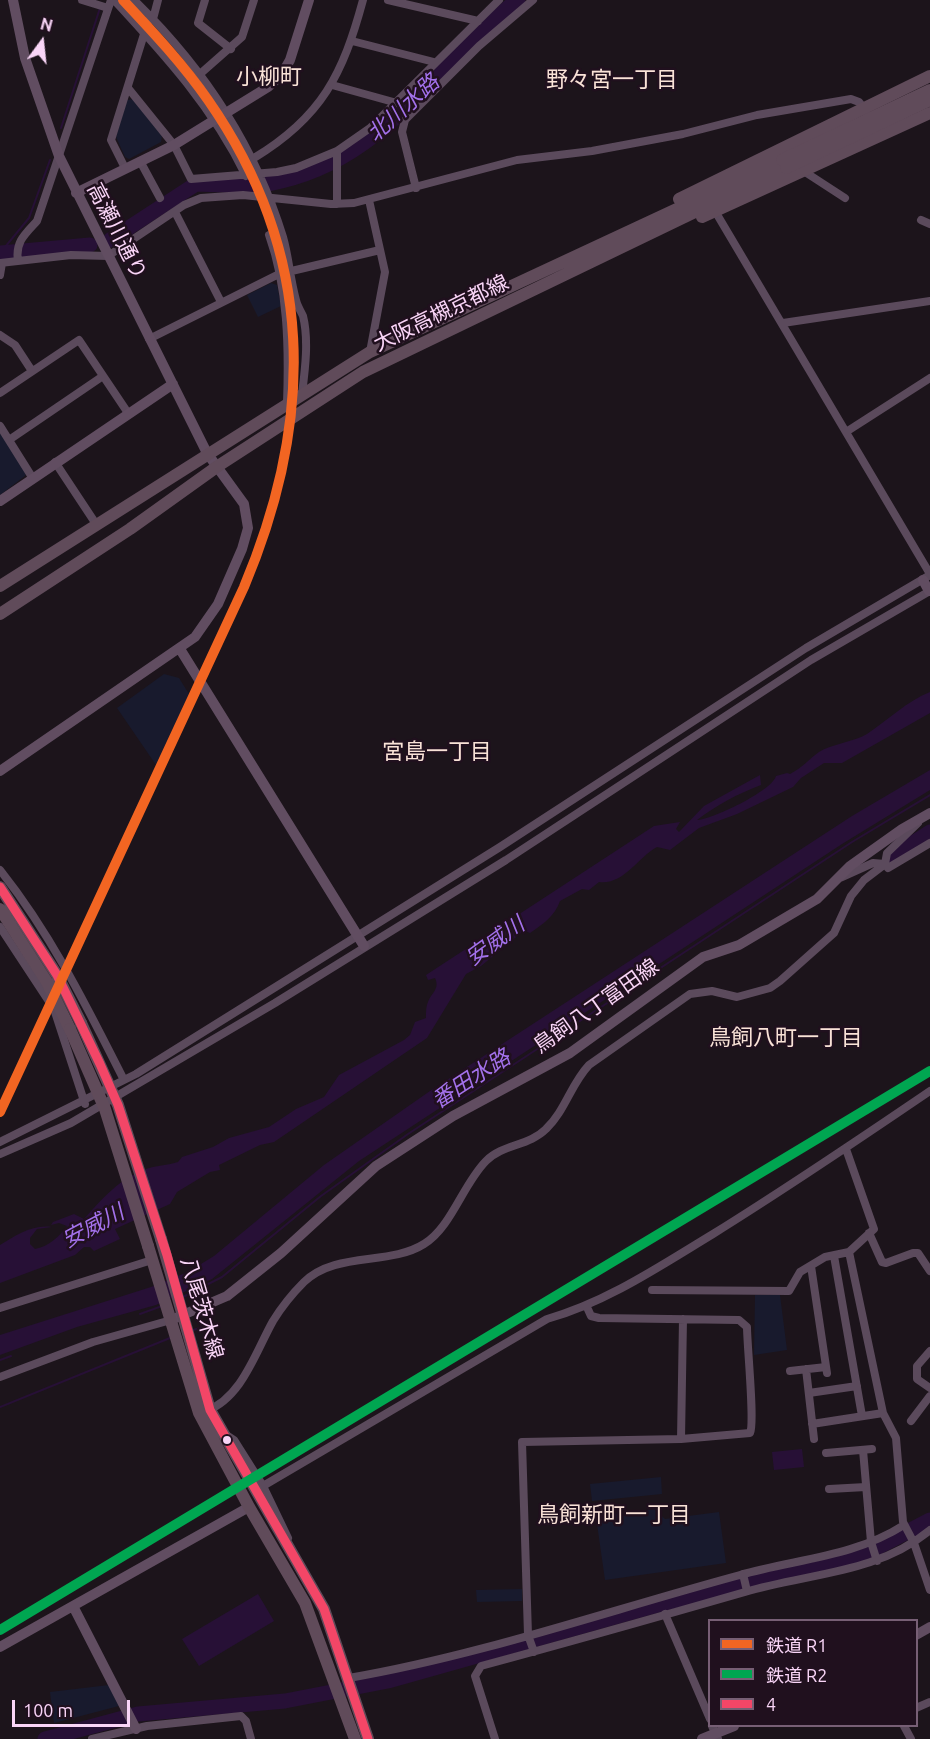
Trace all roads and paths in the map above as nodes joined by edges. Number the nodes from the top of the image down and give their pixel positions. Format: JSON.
{"nodes":[{"id":1,"x":13,"y":0,"type":"edge"},
{"id":2,"x":82,"y":0,"type":"edge"},
{"id":3,"x":135,"y":0,"type":"edge"},
{"id":4,"x":158,"y":0,"type":"edge"},
{"id":5,"x":205,"y":0,"type":"edge"},
{"id":6,"x":254,"y":0,"type":"edge"},
{"id":7,"x":309,"y":0,"type":"edge"},
{"id":8,"x":363,"y":0,"type":"edge"},
{"id":9,"x":388,"y":0,"type":"edge"},
{"id":10,"x":499,"y":0,"type":"edge"},
{"id":11,"x":533,"y":0,"type":"edge"},
{"id":12,"x":110,"y":4,"type":"edge"},
{"id":13,"x":152,"y":17,"type":"junction"},
{"id":14,"x":478,"y":21,"type":"junction"},
{"id":15,"x":145,"y":33,"type":"junction"},
{"id":16,"x":352,"y":41,"type":"junction"},
{"id":17,"x":231,"y":49,"type":"junction"},
{"id":18,"x":434,"y":62,"type":"junction"},
{"id":19,"x":200,"y":74,"type":"junction"},
{"id":20,"x":930,"y":76,"type":"edge"},
{"id":21,"x":332,"y":85,"type":"junction"},
{"id":22,"x":128,"y":88,"type":"junction"},
{"id":23,"x":930,"y":90,"type":"edge"},
{"id":24,"x":930,"y":100,"type":"edge"},
{"id":25,"x":397,"y":103,"type":"junction"},
{"id":26,"x":863,"y":107,"type":"junction"},
{"id":27,"x":228,"y":113,"type":"junction"},
{"id":28,"x":930,"y":113,"type":"edge"},
{"id":29,"x":216,"y":121,"type":"junction"},
{"id":30,"x":886,"y":133,"type":"junction"},
{"id":31,"x":174,"y":145,"type":"junction"},
{"id":32,"x":337,"y":154,"type":"junction"},
{"id":33,"x":59,"y":156,"type":"junction"},
{"id":34,"x":254,"y":158,"type":"junction"},
{"id":35,"x":140,"y":161,"type":"junction"},
{"id":36,"x":784,"y":164,"type":"junction"},
{"id":37,"x":125,"y":168,"type":"junction"},
{"id":38,"x":805,"y":172,"type":"junction"},
{"id":39,"x":259,"y":175,"type":"junction"},
{"id":40,"x":246,"y":176,"type":"junction"},
{"id":41,"x":416,"y":188,"type":"junction"},
{"id":42,"x":76,"y":193,"type":"junction"},
{"id":43,"x":160,"y":198,"type":"dead end"},
{"id":44,"x":267,"y":198,"type":"junction"},
{"id":45,"x":845,"y":198,"type":"dead end"},
{"id":46,"x":369,"y":200,"type":"junction"},
{"id":47,"x":337,"y":204,"type":"junction"},
{"id":48,"x":175,"y":212,"type":"junction"},
{"id":49,"x":716,"y":212,"type":"junction"},
{"id":50,"x":921,"y":220,"type":"dead end"},
{"id":51,"x":930,"y":224,"type":"edge"},
{"id":52,"x":626,"y":230,"type":"junction"},
{"id":53,"x":269,"y":235,"type":"dead end"},
{"id":54,"x":631,"y":243,"type":"junction"},
{"id":55,"x":380,"y":250,"type":"junction"},
{"id":56,"x":18,"y":256,"type":"junction"},
{"id":57,"x":108,"y":256,"type":"junction"},
{"id":58,"x":1,"y":263,"type":"edge"},
{"id":59,"x":291,"y":270,"type":"junction"},
{"id":60,"x":279,"y":274,"type":"junction"},
{"id":61,"x":0,"y":275,"type":"edge"},
{"id":62,"x":930,"y":301,"type":"edge"},
{"id":63,"x":221,"y":302,"type":"junction"},
{"id":64,"x":783,"y":323,"type":"junction"},
{"id":65,"x":0,"y":334,"type":"edge"},
{"id":66,"x":149,"y":339,"type":"junction"},
{"id":67,"x":370,"y":352,"type":"junction"},
{"id":68,"x":32,"y":371,"type":"junction"},
{"id":69,"x":103,"y":376,"type":"junction"},
{"id":70,"x":930,"y":378,"type":"edge"},
{"id":71,"x":172,"y":384,"type":"junction"},
{"id":72,"x":0,"y":393,"type":"edge"},
{"id":73,"x":302,"y":394,"type":"junction"},
{"id":74,"x":287,"y":403,"type":"junction"},
{"id":75,"x":128,"y":413,"type":"junction"},
{"id":76,"x":0,"y":426,"type":"edge"},
{"id":77,"x":846,"y":432,"type":"junction"},
{"id":78,"x":9,"y":440,"type":"junction"},
{"id":79,"x":207,"y":453,"type":"junction"},
{"id":80,"x":55,"y":462,"type":"junction"},
{"id":81,"x":218,"y":466,"type":"junction"},
{"id":82,"x":32,"y":477,"type":"junction"},
{"id":83,"x":0,"y":501,"type":"edge"},
{"id":84,"x":96,"y":524,"type":"junction"},
{"id":85,"x":928,"y":576,"type":"edge"},
{"id":86,"x":0,"y":586,"type":"edge"},
{"id":87,"x":930,"y":591,"type":"edge"},
{"id":88,"x":0,"y":614,"type":"edge"},
{"id":89,"x":180,"y":649,"type":"junction"},
{"id":90,"x":0,"y":771,"type":"edge"},
{"id":91,"x":928,"y":814,"type":"edge"},
{"id":92,"x":930,"y":843,"type":"edge"},
{"id":93,"x":885,"y":864,"type":"junction"},
{"id":94,"x":0,"y":870,"type":"edge"},
{"id":95,"x":836,"y":880,"type":"junction"},
{"id":96,"x":0,"y":887,"type":"edge"},
{"id":97,"x":0,"y":909,"type":"edge"},
{"id":98,"x":0,"y":927,"type":"edge"},
{"id":99,"x":357,"y":935,"type":"junction"},
{"id":100,"x":364,"y":946,"type":"junction"},
{"id":101,"x":75,"y":1026,"type":"junction"},
{"id":102,"x":124,"y":1080,"type":"junction"},
{"id":103,"x":928,"y":1095,"type":"edge"},
{"id":104,"x":84,"y":1101,"type":"junction"},
{"id":105,"x":87,"y":1111,"type":"junction"},
{"id":106,"x":0,"y":1142,"type":"edge"},
{"id":107,"x":846,"y":1149,"type":"junction"},
{"id":108,"x":0,"y":1154,"type":"edge"},
{"id":109,"x":869,"y":1233,"type":"junction"},
{"id":110,"x":849,"y":1252,"type":"junction"},
{"id":111,"x":834,"y":1256,"type":"junction"},
{"id":112,"x":154,"y":1265,"type":"junction"},
{"id":113,"x":811,"y":1266,"type":"junction"},
{"id":114,"x":930,"y":1271,"type":"edge"},
{"id":115,"x":652,"y":1290,"type":"dead end"},
{"id":116,"x":586,"y":1305,"type":"junction"},
{"id":117,"x":0,"y":1308,"type":"edge"},
{"id":118,"x":177,"y":1318,"type":"junction"},
{"id":119,"x":682,"y":1319,"type":"junction"},
{"id":120,"x":930,"y":1351,"type":"edge"},
{"id":121,"x":806,"y":1369,"type":"junction"},
{"id":122,"x":790,"y":1371,"type":"dead end"},
{"id":123,"x":0,"y":1377,"type":"edge"},
{"id":124,"x":857,"y":1386,"type":"junction"},
{"id":125,"x":930,"y":1388,"type":"edge"},
{"id":126,"x":809,"y":1393,"type":"junction"},
{"id":127,"x":930,"y":1396,"type":"edge"},
{"id":128,"x":205,"y":1411,"type":"junction"},
{"id":129,"x":883,"y":1413,"type":"junction"},
{"id":130,"x":862,"y":1416,"type":"junction"},
{"id":131,"x":911,"y":1420,"type":"dead end"},
{"id":132,"x":812,"y":1424,"type":"junction"},
{"id":133,"x":220,"y":1429,"type":"junction"},
{"id":134,"x":681,"y":1438,"type":"junction"},
{"id":135,"x":814,"y":1439,"type":"dead end"},
{"id":136,"x":872,"y":1449,"type":"dead end"},
{"id":137,"x":862,"y":1450,"type":"junction"},
{"id":138,"x":826,"y":1453,"type":"dead end"},
{"id":139,"x":263,"y":1486,"type":"junction"},
{"id":140,"x":866,"y":1487,"type":"junction"},
{"id":141,"x":829,"y":1489,"type":"dead end"},
{"id":142,"x":249,"y":1507,"type":"junction"},
{"id":143,"x":905,"y":1526,"type":"junction"},
{"id":144,"x":930,"y":1530,"type":"edge"},
{"id":145,"x":912,"y":1540,"type":"junction"},
{"id":146,"x":871,"y":1542,"type":"junction"},
{"id":147,"x":294,"y":1560,"type":"junction"},
{"id":148,"x":878,"y":1561,"type":"junction"},
{"id":149,"x":743,"y":1574,"type":"junction"},
{"id":150,"x":930,"y":1590,"type":"edge"},
{"id":151,"x":747,"y":1591,"type":"junction"},
{"id":152,"x":73,"y":1606,"type":"junction"},
{"id":153,"x":665,"y":1614,"type":"junction"},
{"id":154,"x":528,"y":1635,"type":"junction"},
{"id":155,"x":0,"y":1647,"type":"edge"},
{"id":156,"x":534,"y":1652,"type":"junction"},
{"id":157,"x":350,"y":1681,"type":"junction"},
{"id":158,"x":708,"y":1714,"type":"edge"},
{"id":159,"x":136,"y":1730,"type":"edge"},
{"id":160,"x":716,"y":1733,"type":"edge"},
{"id":161,"x":92,"y":1739,"type":"edge"},
{"id":162,"x":251,"y":1739,"type":"edge"},
{"id":163,"x":355,"y":1739,"type":"edge"},
{"id":164,"x":368,"y":1739,"type":"edge"},
{"id":165,"x":495,"y":1739,"type":"edge"},
{"id":166,"x":702,"y":1739,"type":"edge"}],
"edges":[{"from":1,"to":33,"type":"street","name":"高瀬川通り"},
{"from":2,"to":12,"type":"street"},
{"from":3,"to":13,"type":"street"},
{"from":4,"to":13,"type":"street"},
{"from":5,"to":17,"type":"street"},
{"from":6,"to":17,"type":"street"},
{"from":7,"to":27,"type":"street"},
{"from":8,"to":16,"type":"street"},
{"from":9,"to":14,"type":"street"},
{"from":10,"to":14,"type":"street"},
{"from":11,"to":41,"type":"street"},
{"from":12,"to":15,"type":"street"},
{"from":12,"to":33,"type":"street"},
{"from":13,"to":15,"type":"street"},
{"from":13,"to":19,"type":"street"},
{"from":14,"to":18,"type":"street"},
{"from":15,"to":22,"type":"street"},
{"from":15,"to":29,"type":"street"},
{"from":16,"to":18,"type":"street"},
{"from":16,"to":21,"type":"street"},
{"from":17,"to":19,"type":"street"},
{"from":18,"to":25,"type":"street"},
{"from":19,"to":27,"type":"street"},
{"from":20,"to":26,"type":"main road"},
{"from":21,"to":25,"type":"street"},
{"from":21,"to":34,"type":"street"},
{"from":22,"to":31,"type":"street"},
{"from":22,"to":37,"type":"street"},
{"from":23,"to":36,"type":"main road","name":"大阪高槻京都線","bridge":true},
{"from":24,"to":36,"type":"main road","name":"大阪高槻京都線","bridge":true},
{"from":25,"to":32,"type":"street"},
{"from":26,"to":30,"type":"street"},
{"from":26,"to":41,"type":"street"},
{"from":26,"to":52,"type":"main road"},
{"from":27,"to":29,"type":"street"},
{"from":27,"to":34,"type":"street"},
{"from":28,"to":30,"type":"main road"},
{"from":29,"to":31,"type":"street"},
{"from":29,"to":40,"type":"street"},
{"from":30,"to":38,"type":"main road"},
{"from":31,"to":35,"type":"street"},
{"from":31,"to":40,"type":"street"},
{"from":32,"to":39,"type":"street"},
{"from":32,"to":47,"type":"street"},
{"from":33,"to":42,"type":"street","name":"高瀬川通り"},
{"from":33,"to":56,"type":"street"},
{"from":34,"to":39,"type":"street"},
{"from":35,"to":37,"type":"street"},
{"from":35,"to":43,"type":"street"},
{"from":36,"to":52,"type":"main road","name":"大阪高槻京都線"},
{"from":36,"to":54,"type":"main road","name":"大阪高槻京都線"},
{"from":37,"to":42,"type":"street"},
{"from":38,"to":45,"type":"street"},
{"from":38,"to":49,"type":"main road"},
{"from":39,"to":40,"type":"street"},
{"from":39,"to":44,"type":"street"},
{"from":41,"to":46,"type":"street"},
{"from":42,"to":57,"type":"street","name":"高瀬川通り"},
{"from":44,"to":47,"type":"street"},
{"from":44,"to":48,"type":"street"},
{"from":44,"to":59,"type":"street"},
{"from":46,"to":47,"type":"street"},
{"from":46,"to":55,"type":"street"},
{"from":48,"to":57,"type":"street"},
{"from":48,"to":63,"type":"street"},
{"from":49,"to":54,"type":"main road"},
{"from":49,"to":64,"type":"street"},
{"from":50,"to":51,"type":"street"},
{"from":52,"to":67,"type":"main road","name":"大阪高槻京都線"},
{"from":53,"to":60,"type":"street"},
{"from":54,"to":81,"type":"main road","name":"大阪高槻京都線"},
{"from":55,"to":59,"type":"street"},
{"from":55,"to":67,"type":"street"},
{"from":56,"to":57,"type":"street"},
{"from":56,"to":58,"type":"street"},
{"from":57,"to":66,"type":"street","name":"高瀬川通り"},
{"from":58,"to":61,"type":"street"},
{"from":59,"to":60,"type":"street"},
{"from":59,"to":73,"type":"street"},
{"from":60,"to":63,"type":"street"},
{"from":60,"to":74,"type":"street"},
{"from":62,"to":64,"type":"street"},
{"from":63,"to":66,"type":"street"},
{"from":64,"to":77,"type":"street"},
{"from":65,"to":68,"type":"street"},
{"from":66,"to":71,"type":"street","name":"高瀬川通り"},
{"from":67,"to":73,"type":"main road","name":"大阪高槻京都線"},
{"from":68,"to":69,"type":"street"},
{"from":68,"to":72,"type":"street"},
{"from":69,"to":75,"type":"street"},
{"from":69,"to":78,"type":"street"},
{"from":70,"to":77,"type":"street"},
{"from":71,"to":75,"type":"street"},
{"from":71,"to":79,"type":"street","name":"高瀬川通り"},
{"from":73,"to":74,"type":"main road","name":"大阪高槻京都線"},
{"from":74,"to":79,"type":"main road","name":"大阪高槻京都線"},
{"from":75,"to":80,"type":"street"},
{"from":76,"to":78,"type":"street"},
{"from":77,"to":85,"type":"street"},
{"from":78,"to":82,"type":"street"},
{"from":79,"to":81,"type":"street","name":"高瀬川通り"},
{"from":79,"to":84,"type":"main road","name":"大阪高槻京都線"},
{"from":80,"to":82,"type":"street"},
{"from":80,"to":84,"type":"street"},
{"from":81,"to":88,"type":"main road","name":"大阪高槻京都線"},
{"from":81,"to":89,"type":"street","name":"高瀬川通り"},
{"from":82,"to":83,"type":"street"},
{"from":84,"to":86,"type":"main road","name":"大阪高槻京都線"},
{"from":85,"to":87,"type":"street"},
{"from":85,"to":99,"type":"street"},
{"from":87,"to":100,"type":"street"},
{"from":89,"to":90,"type":"street","name":"高瀬川通り"},
{"from":89,"to":99,"type":"street"},
{"from":91,"to":93,"type":"street"},
{"from":91,"to":95,"type":"street","name":"鳥飼八丁富田線"},
{"from":92,"to":93,"type":"street"},
{"from":93,"to":95,"type":"street"},
{"from":93,"to":128,"type":"street"},
{"from":94,"to":102,"type":"street"},
{"from":95,"to":118,"type":"street","name":"鳥飼八丁富田線"},
{"from":96,"to":101,"type":"main road","name":"八尾茨木線"},
{"from":97,"to":101,"type":"main road","name":"八尾茨木線"},
{"from":98,"to":104,"type":"street"},
{"from":99,"to":100,"type":"street"},
{"from":99,"to":102,"type":"street"},
{"from":100,"to":105,"type":"street"},
{"from":101,"to":112,"type":"main road","name":"八尾茨木線","bridge":true},
{"from":101,"to":118,"type":"main road","name":"八尾茨木線","bridge":true},
{"from":102,"to":104,"type":"street"},
{"from":103,"to":107,"type":"street"},
{"from":104,"to":105,"type":"street"},
{"from":104,"to":106,"type":"street"},
{"from":105,"to":108,"type":"street"},
{"from":107,"to":109,"type":"street"},
{"from":107,"to":116,"type":"street"},
{"from":109,"to":110,"type":"street"},
{"from":109,"to":114,"type":"street"},
{"from":110,"to":111,"type":"street"},
{"from":110,"to":129,"type":"street"},
{"from":111,"to":113,"type":"street"},
{"from":111,"to":124,"type":"street"},
{"from":112,"to":117,"type":"street"},
{"from":112,"to":118,"type":"main road","name":"八尾茨木線"},
{"from":113,"to":115,"type":"street"},
{"from":113,"to":121,"type":"street"},
{"from":116,"to":119,"type":"street"},
{"from":116,"to":139,"type":"street"},
{"from":118,"to":123,"type":"street"},
{"from":118,"to":128,"type":"main road","name":"八尾茨木線"},
{"from":119,"to":134,"type":"street"},
{"from":119,"to":134,"type":"street"},
{"from":120,"to":125,"type":"street"},
{"from":121,"to":122,"type":"street"},
{"from":121,"to":126,"type":"street"},
{"from":124,"to":126,"type":"street"},
{"from":124,"to":130,"type":"street"},
{"from":126,"to":132,"type":"street"},
{"from":127,"to":131,"type":"street"},
{"from":128,"to":133,"type":"main road","name":"八尾茨木線"},
{"from":128,"to":142,"type":"main road","name":"八尾茨木線"},
{"from":129,"to":130,"type":"street"},
{"from":129,"to":143,"type":"street"},
{"from":130,"to":132,"type":"street"},
{"from":132,"to":135,"type":"street"},
{"from":133,"to":139,"type":"street"},
{"from":133,"to":147,"type":"main road","name":"八尾茨木線"},
{"from":134,"to":154,"type":"street"},
{"from":136,"to":137,"type":"street"},
{"from":137,"to":138,"type":"street"},
{"from":137,"to":140,"type":"street"},
{"from":139,"to":147,"type":"street"},
{"from":140,"to":141,"type":"street"},
{"from":140,"to":146,"type":"street"},
{"from":142,"to":152,"type":"street"},
{"from":142,"to":163,"type":"main road","name":"八尾茨木線"},
{"from":143,"to":145,"type":"street"},
{"from":143,"to":146,"type":"street"},
{"from":144,"to":145,"type":"street"},
{"from":145,"to":148,"type":"street"},
{"from":145,"to":150,"type":"street"},
{"from":146,"to":148,"type":"street"},
{"from":146,"to":149,"type":"street"},
{"from":147,"to":157,"type":"main road","name":"八尾茨木線"},
{"from":148,"to":151,"type":"street"},
{"from":149,"to":151,"type":"street"},
{"from":149,"to":154,"type":"street"},
{"from":151,"to":153,"type":"street"},
{"from":152,"to":155,"type":"street"},
{"from":152,"to":159,"type":"street"},
{"from":153,"to":156,"type":"street"},
{"from":153,"to":158,"type":"street"},
{"from":154,"to":156,"type":"street"},
{"from":154,"to":157,"type":"street"},
{"from":156,"to":165,"type":"street"},
{"from":157,"to":164,"type":"main road","name":"八尾茨木線"},
{"from":159,"to":161,"type":"street"},
{"from":159,"to":162,"type":"street"},
{"from":160,"to":166,"type":"street"}]}
